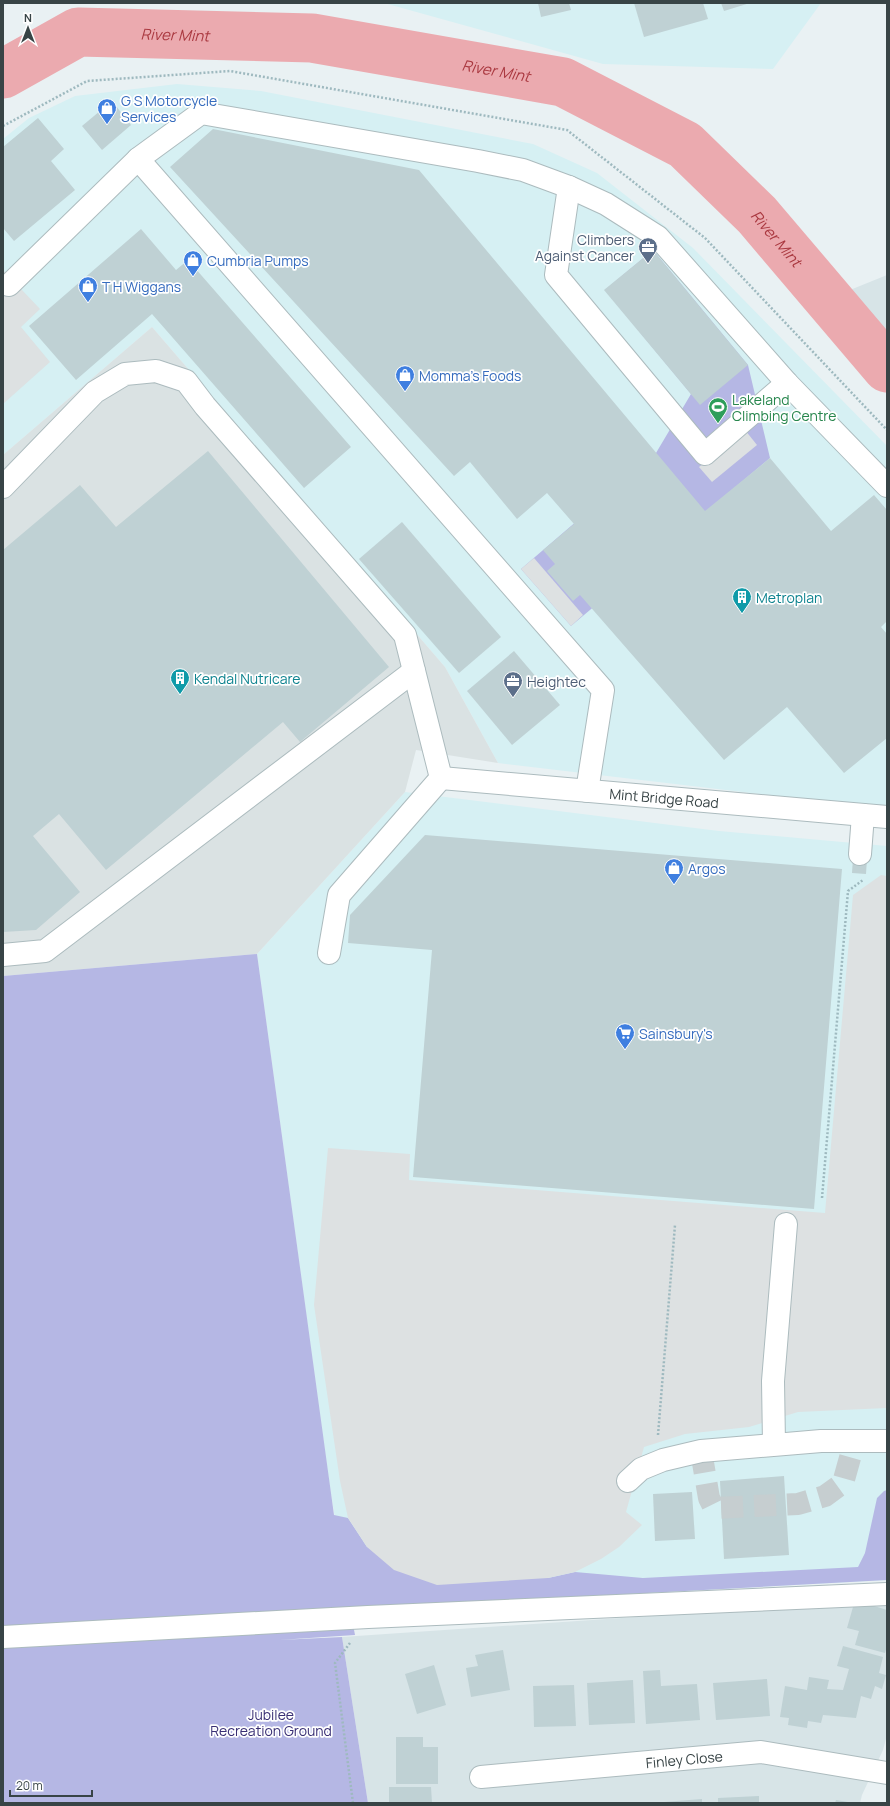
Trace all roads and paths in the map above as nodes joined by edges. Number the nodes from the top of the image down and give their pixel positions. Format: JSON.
{"nodes":[{"id":1,"x":138,"y":159,"type":"junction"},
{"id":2,"x":569,"y":187,"type":"junction"},
{"id":3,"x":9,"y":285,"type":"dead end"},
{"id":4,"x":787,"y":383,"type":"junction"},
{"id":5,"x":887,"y":486,"type":"edge"},
{"id":6,"x":3,"y":487,"type":"edge"},
{"id":7,"x":414,"y":672,"type":"junction"},
{"id":8,"x":441,"y":778,"type":"junction"},
{"id":9,"x":587,"y":791,"type":"junction"},
{"id":10,"x":863,"y":815,"type":"junction"},
{"id":11,"x":887,"y":817,"type":"edge"},
{"id":12,"x":860,"y":854,"type":"dead end"},
{"id":13,"x":867,"y":877,"type":"dead end"},
{"id":14,"x":329,"y":953,"type":"dead end"},
{"id":15,"x":3,"y":955,"type":"edge"},
{"id":16,"x":822,"y":1198,"type":"dead end"},
{"id":17,"x":786,"y":1224,"type":"dead end"},
{"id":18,"x":675,"y":1225,"type":"dead end"},
{"id":19,"x":657,"y":1441,"type":"dead end"},
{"id":20,"x":884,"y":1443,"type":"edge"},
{"id":21,"x":774,"y":1444,"type":"junction"},
{"id":22,"x":628,"y":1482,"type":"dead end"},
{"id":23,"x":887,"y":1594,"type":"edge"},
{"id":24,"x":368,"y":1617,"type":"junction"},
{"id":25,"x":3,"y":1637,"type":"edge"},
{"id":26,"x":887,"y":1773,"type":"edge"},
{"id":27,"x":481,"y":1777,"type":"dead end"},
{"id":28,"x":353,"y":1803,"type":"edge"}],
"edges":[{"from":1,"to":2,"type":"street"},
{"from":1,"to":3,"type":"street"},
{"from":1,"to":9,"type":"street"},
{"from":2,"to":4,"type":"street"},
{"from":2,"to":4,"type":"street"},
{"from":4,"to":5,"type":"street"},
{"from":6,"to":7,"type":"street"},
{"from":7,"to":8,"type":"street"},
{"from":7,"to":15,"type":"street"},
{"from":8,"to":9,"type":"street","name":"Mint Bridge Road"},
{"from":8,"to":14,"type":"street"},
{"from":9,"to":10,"type":"street","name":"Mint Bridge Road"},
{"from":10,"to":11,"type":"street","name":"Mint Bridge Road"},
{"from":10,"to":12,"type":"street"},
{"from":13,"to":16,"type":"path"},
{"from":17,"to":21,"type":"street"},
{"from":18,"to":19,"type":"path"},
{"from":20,"to":21,"type":"street"},
{"from":21,"to":22,"type":"street"},
{"from":23,"to":24,"type":"street"},
{"from":24,"to":25,"type":"street"},
{"from":24,"to":28,"type":"path"},
{"from":26,"to":27,"type":"street","name":"Finley Close"}]}
